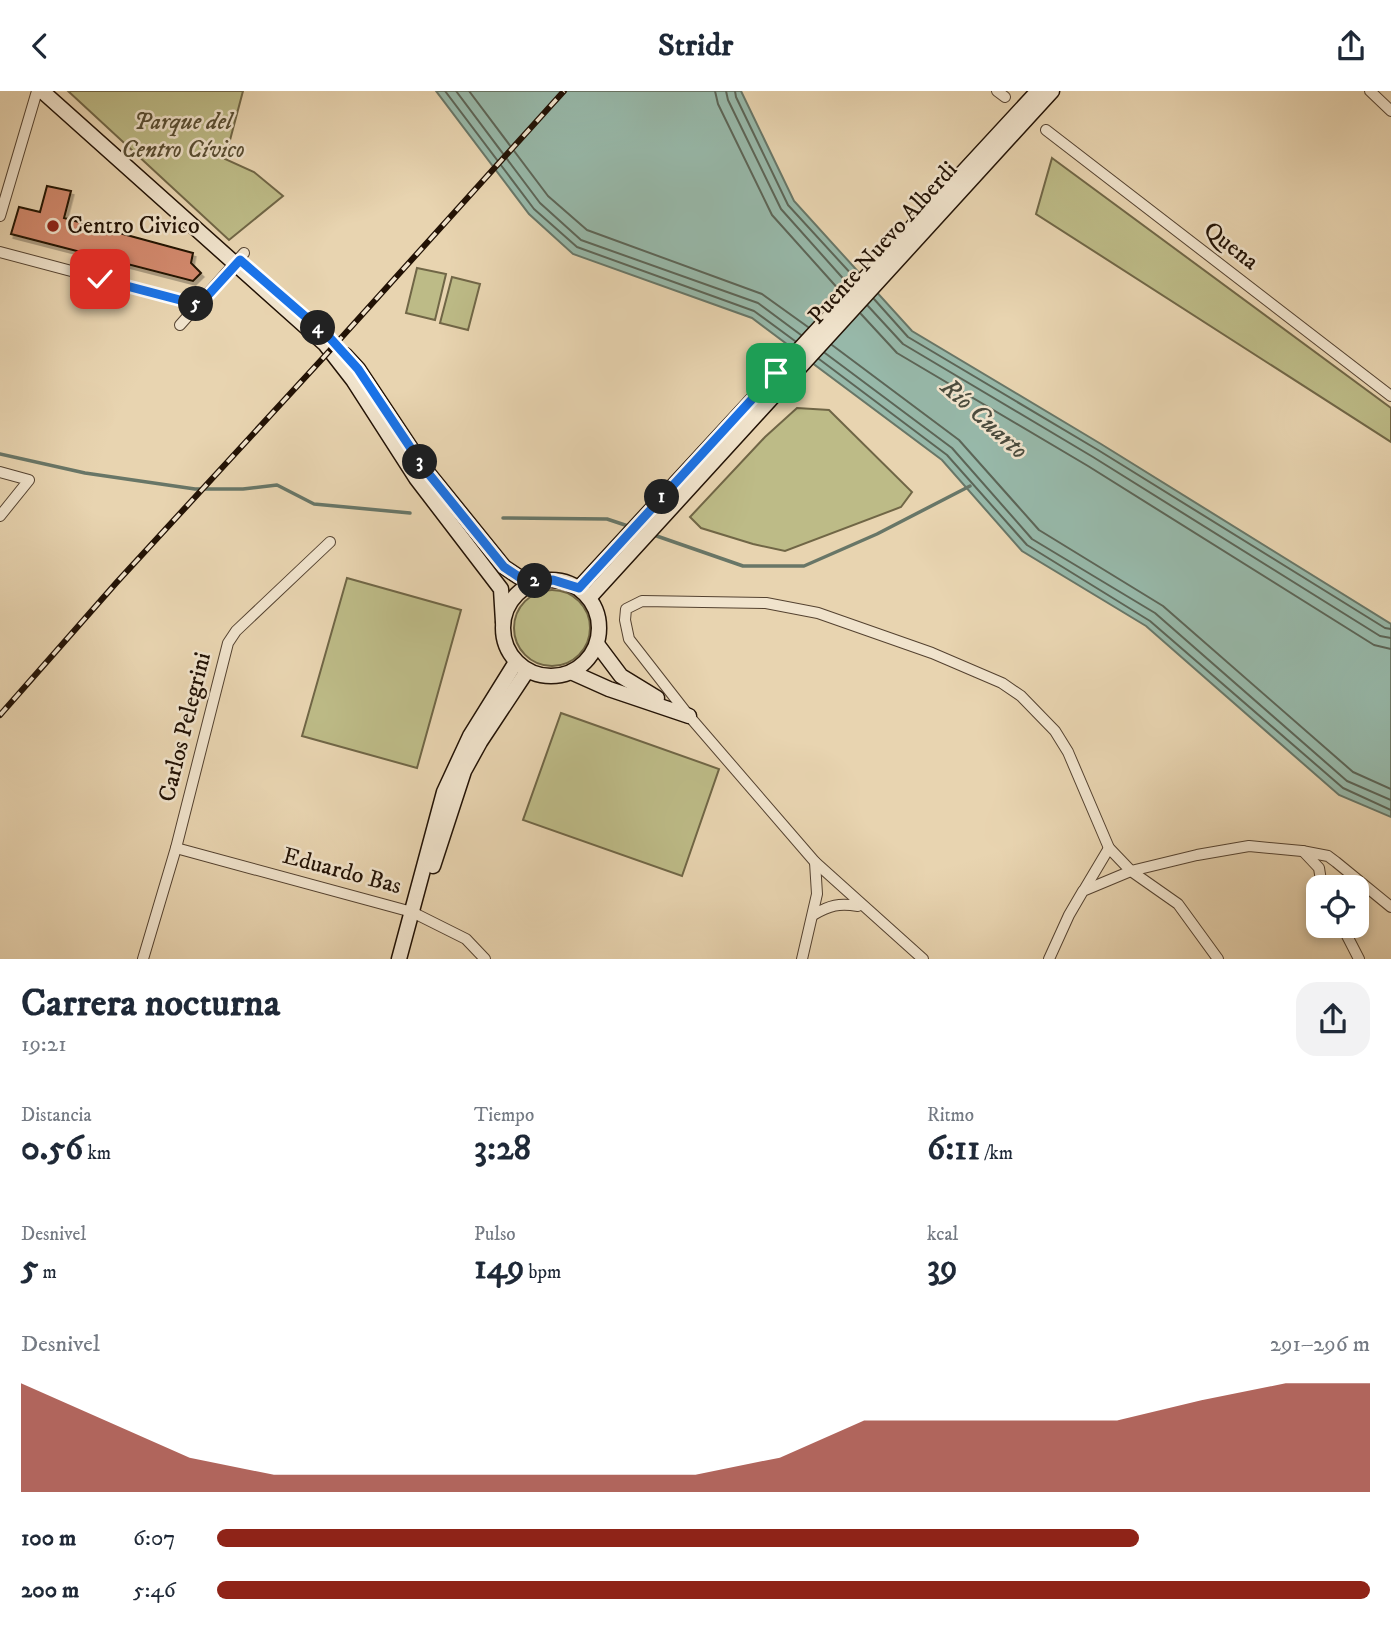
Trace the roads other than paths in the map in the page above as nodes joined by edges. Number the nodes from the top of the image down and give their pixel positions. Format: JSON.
{"nodes":[{"id":1,"x":40,"y":91,"type":"edge"},
{"id":2,"x":56,"y":91,"type":"edge"},
{"id":3,"x":1038,"y":91,"type":"edge"},
{"id":4,"x":1052,"y":91,"type":"edge"},
{"id":5,"x":1370,"y":91,"type":"edge"},
{"id":6,"x":1389,"y":105,"type":"edge"},
{"id":7,"x":1046,"y":130,"type":"dead end"},
{"id":8,"x":979,"y":162,"type":"junction"},
{"id":9,"x":0,"y":216,"type":"edge"},
{"id":10,"x":0,"y":253,"type":"edge"},
{"id":11,"x":240,"y":259,"type":"junction"},
{"id":12,"x":199,"y":305,"type":"junction"},
{"id":13,"x":180,"y":325,"type":"dead end"},
{"id":14,"x":1391,"y":396,"type":"edge"},
{"id":15,"x":0,"y":472,"type":"edge"},
{"id":16,"x":0,"y":516,"type":"edge"},
{"id":17,"x":330,"y":542,"type":"dead end"},
{"id":18,"x":538,"y":582,"type":"junction"},
{"id":19,"x":584,"y":593,"type":"junction"},
{"id":20,"x":503,"y":622,"type":"junction"},
{"id":21,"x":597,"y":644,"type":"junction"},
{"id":22,"x":522,"y":666,"type":"junction"},
{"id":23,"x":571,"y":672,"type":"junction"},
{"id":24,"x":689,"y":716,"type":"junction"},
{"id":25,"x":176,"y":848,"type":"junction"},
{"id":26,"x":1109,"y":848,"type":"junction"},
{"id":27,"x":1303,"y":851,"type":"junction"},
{"id":28,"x":814,"y":862,"type":"junction"},
{"id":29,"x":1131,"y":871,"type":"junction"},
{"id":30,"x":1320,"y":875,"type":"edge"},
{"id":31,"x":1083,"y":891,"type":"junction"},
{"id":32,"x":858,"y":906,"type":"dead end"},
{"id":33,"x":1391,"y":907,"type":"edge"},
{"id":34,"x":412,"y":912,"type":"junction"},
{"id":35,"x":813,"y":915,"type":"junction"},
{"id":36,"x":1349,"y":938,"type":"edge"},
{"id":37,"x":144,"y":959,"type":"edge"},
{"id":38,"x":399,"y":959,"type":"edge"},
{"id":39,"x":485,"y":959,"type":"edge"},
{"id":40,"x":802,"y":959,"type":"edge"},
{"id":41,"x":923,"y":959,"type":"edge"},
{"id":42,"x":1049,"y":959,"type":"edge"},
{"id":43,"x":1218,"y":959,"type":"edge"},
{"id":44,"x":1360,"y":959,"type":"edge"}],
"edges":[{"from":1,"to":9,"type":"street"},
{"from":1,"to":11,"type":"main road"},
{"from":2,"to":11,"type":"main road"},
{"from":3,"to":8,"type":"main road"},
{"from":4,"to":8,"type":"main road"},
{"from":5,"to":6,"type":"street"},
{"from":7,"to":14,"type":"street","name":"Quena"},
{"from":8,"to":19,"type":"main road","name":"Puente Nuevo Alberdi"},
{"from":10,"to":12,"type":"street"},
{"from":11,"to":12,"type":"street"},
{"from":11,"to":18,"type":"main road"},
{"from":11,"to":20,"type":"main road"},
{"from":12,"to":13,"type":"street"},
{"from":15,"to":16,"type":"street"},
{"from":17,"to":25,"type":"street","name":"Carlos Pelegrini"},
{"from":18,"to":19,"type":"main road"},
{"from":18,"to":20,"type":"main road"},
{"from":19,"to":21,"type":"main road"},
{"from":20,"to":22,"type":"main road"},
{"from":21,"to":23,"type":"main road"},
{"from":21,"to":24,"type":"main road"},
{"from":22,"to":23,"type":"main road"},
{"from":22,"to":34,"type":"main road"},
{"from":23,"to":24,"type":"main road"},
{"from":24,"to":26,"type":"street"},
{"from":24,"to":28,"type":"street"},
{"from":25,"to":34,"type":"street","name":"Eduardo Bas"},
{"from":25,"to":37,"type":"street","name":"Carlos Pelegrini"},
{"from":26,"to":29,"type":"street"},
{"from":26,"to":31,"type":"street"},
{"from":27,"to":29,"type":"street"},
{"from":27,"to":30,"type":"street"},
{"from":27,"to":33,"type":"street"},
{"from":28,"to":35,"type":"street"},
{"from":28,"to":41,"type":"street"},
{"from":29,"to":31,"type":"street"},
{"from":29,"to":43,"type":"street"},
{"from":31,"to":42,"type":"street"},
{"from":32,"to":35,"type":"street"},
{"from":34,"to":38,"type":"main road"},
{"from":34,"to":39,"type":"street","name":"Eduardo Bas"},
{"from":35,"to":40,"type":"street"},
{"from":36,"to":44,"type":"street"}]}
